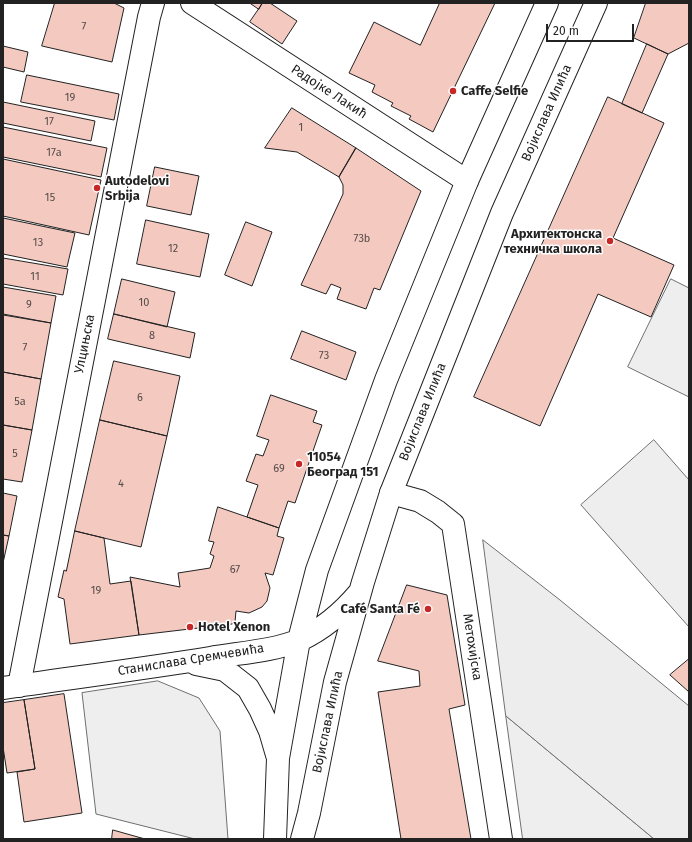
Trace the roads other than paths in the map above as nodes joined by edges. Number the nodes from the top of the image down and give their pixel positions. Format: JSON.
{"nodes":[{"id":1,"x":153,"y":3,"type":"edge"},
{"id":2,"x":192,"y":3,"type":"edge"},
{"id":3,"x":547,"y":3,"type":"edge"},
{"id":4,"x":596,"y":3,"type":"edge"},
{"id":5,"x":467,"y":181,"type":"junction"},
{"id":6,"x":391,"y":492,"type":"junction"},
{"id":7,"x":361,"y":591,"type":"junction"},
{"id":8,"x":299,"y":640,"type":"junction"},
{"id":9,"x":185,"y":662,"type":"junction"},
{"id":10,"x":11,"y":687,"type":"edge"},
{"id":11,"x":278,"y":758,"type":"junction"},
{"id":12,"x":275,"y":839,"type":"edge"},
{"id":13,"x":302,"y":839,"type":"edge"},
{"id":14,"x":501,"y":839,"type":"edge"}],
"edges":[{"from":1,"to":10,"type":"main road","name":"Улцињска"},
{"from":2,"to":5,"type":"main road","name":"Радојке Лакић"},
{"from":3,"to":5,"type":"main road"},
{"from":4,"to":6,"type":"main road","name":"Војислава Илића"},
{"from":5,"to":8,"type":"main road"},
{"from":6,"to":7,"type":"main road","name":"Војислава Илића"},
{"from":6,"to":14,"type":"main road","name":"Метохијска"},
{"from":7,"to":8,"type":"main road","name":"Станислава Сремчевића"},
{"from":7,"to":13,"type":"main road","name":"Војислава Илића"},
{"from":8,"to":9,"type":"main road","name":"Станислава Сремчевића"},
{"from":8,"to":11,"type":"main road"},
{"from":9,"to":10,"type":"main road","name":"Станислава Сремчевића"},
{"from":9,"to":11,"type":"main road"},
{"from":11,"to":12,"type":"main road"}]}
